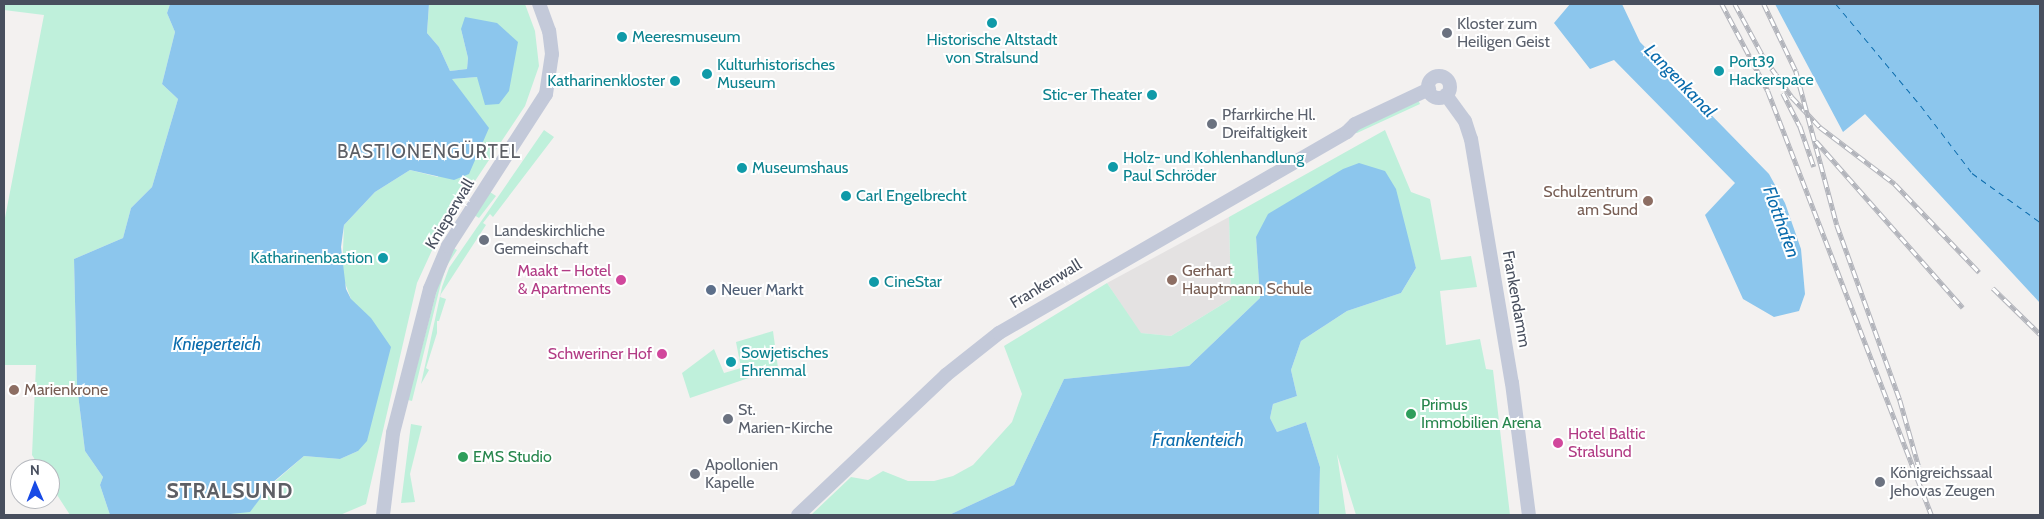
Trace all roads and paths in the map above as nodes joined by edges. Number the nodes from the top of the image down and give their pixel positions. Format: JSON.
{"nodes":[{"id":1,"x":539,"y":4,"type":"edge"},
{"id":2,"x":1436,"y":94,"type":"joint"},
{"id":3,"x":383,"y":515,"type":"edge"},
{"id":4,"x":798,"y":515,"type":"edge"},
{"id":5,"x":1529,"y":515,"type":"edge"}],
"edges":[{"from":1,"to":3,"type":"street","name":"Knieperwall"},
{"from":2,"to":4,"type":"street","name":"Frankenwall"},
{"from":2,"to":5,"type":"street","name":"Frankendamm"}]}
